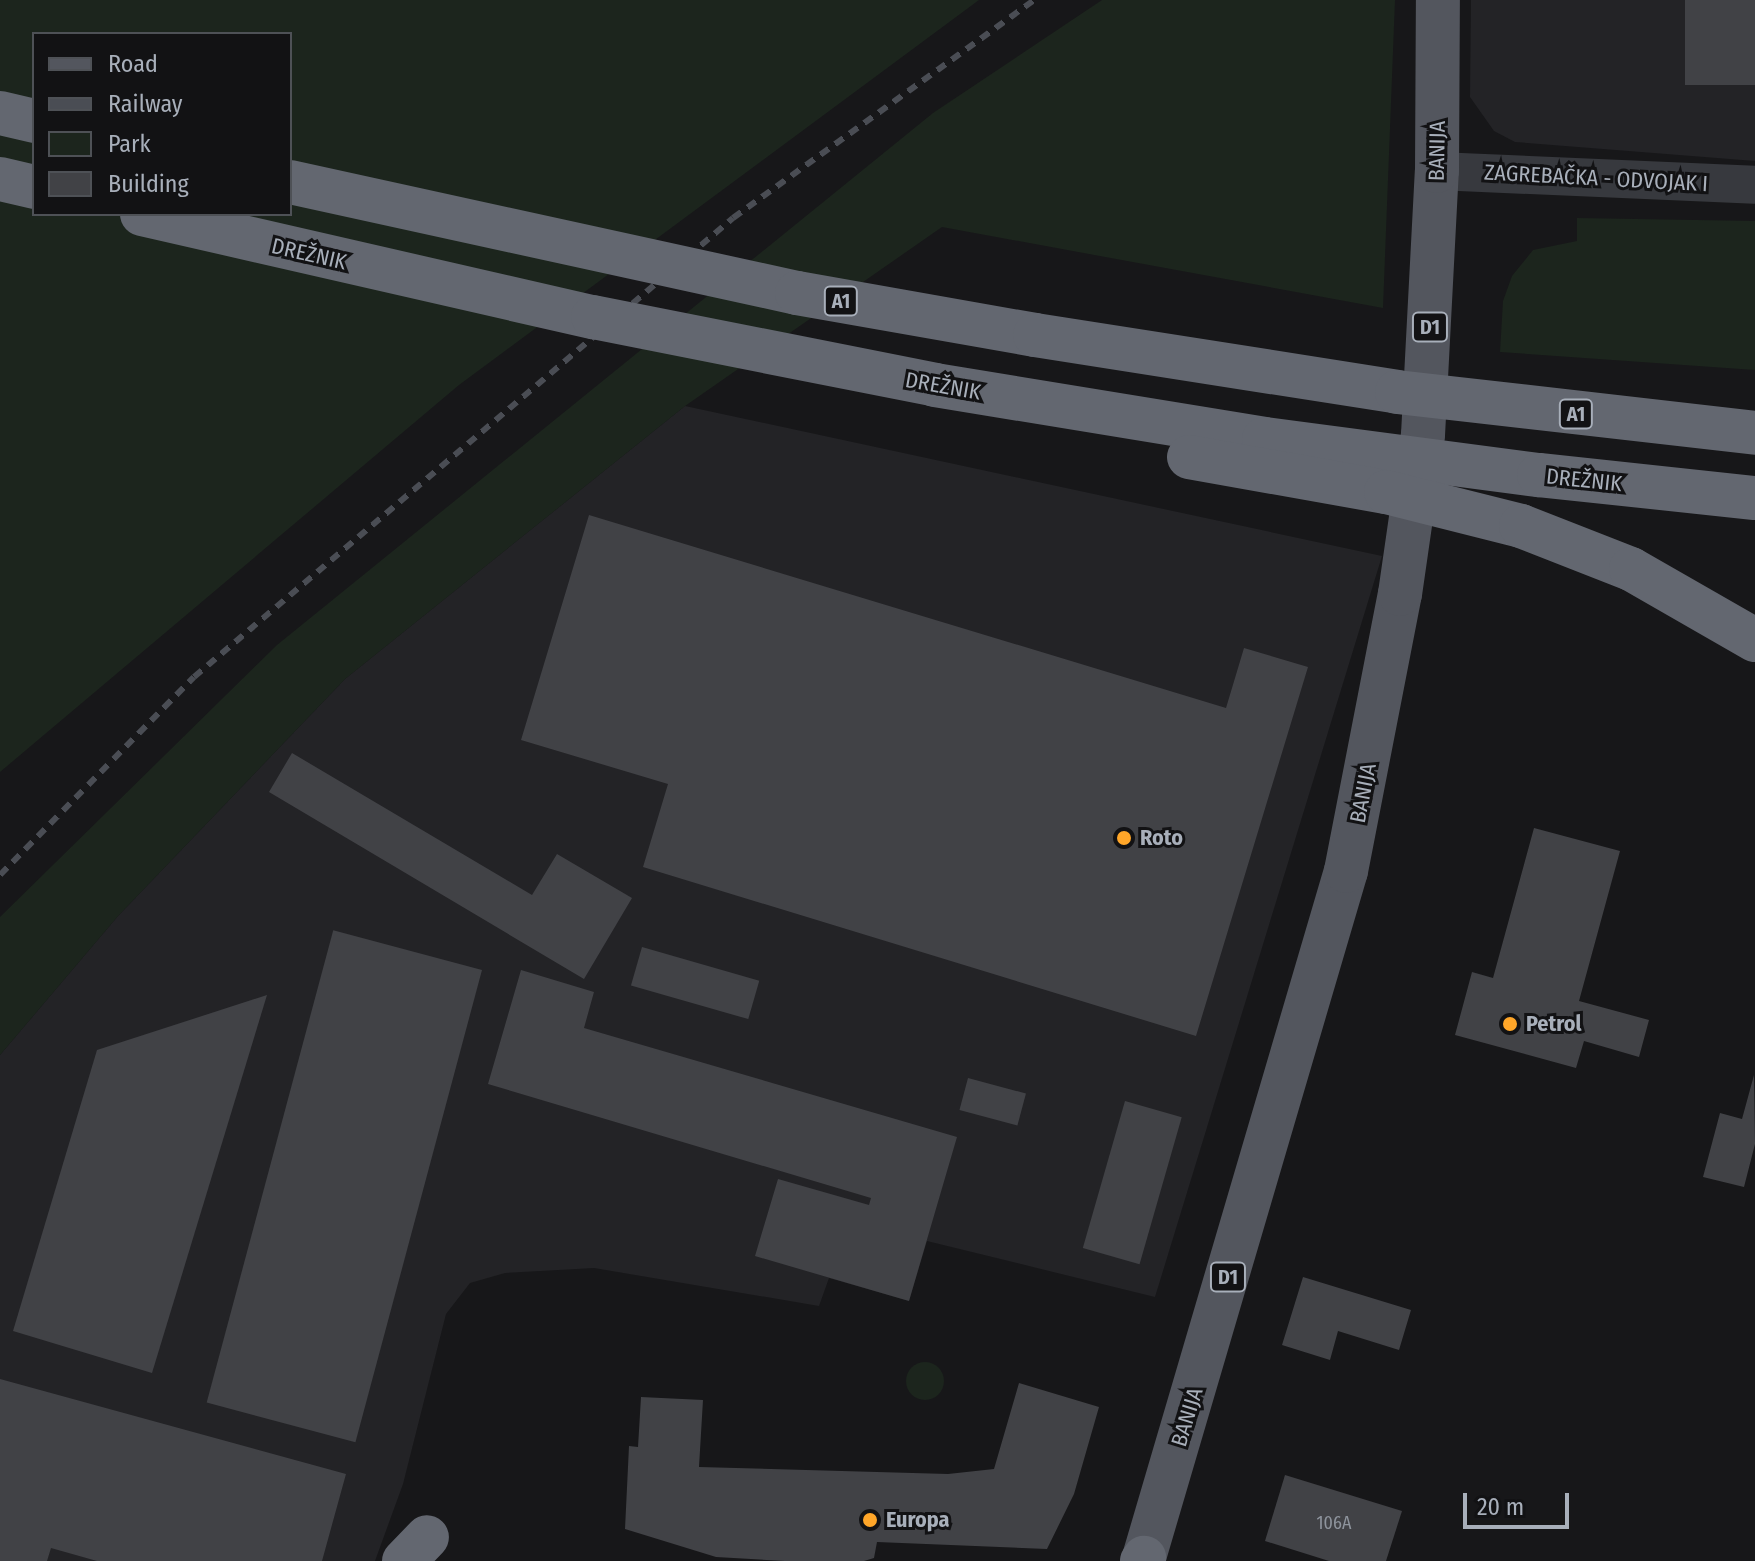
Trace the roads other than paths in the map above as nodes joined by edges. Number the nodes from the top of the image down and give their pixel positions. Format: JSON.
{"nodes":[{"id":1,"x":1438,"y":0,"type":"edge"},
{"id":2,"x":0,"y":113,"type":"edge"},
{"id":3,"x":32,"y":121,"type":"edge"},
{"id":4,"x":1437,"y":171,"type":"junction"},
{"id":5,"x":0,"y":179,"type":"edge"},
{"id":6,"x":292,"y":182,"type":"edge"},
{"id":7,"x":1755,"y":185,"type":"edge"},
{"id":8,"x":32,"y":187,"type":"edge"},
{"id":9,"x":150,"y":216,"type":"edge"},
{"id":10,"x":1047,"y":404,"type":"junction"},
{"id":11,"x":1755,"y":433,"type":"edge"},
{"id":12,"x":1755,"y":498,"type":"edge"},
{"id":13,"x":1755,"y":640,"type":"edge"},
{"id":14,"x":1144,"y":1560,"type":"edge"}],
"edges":[{"from":1,"to":4,"type":"main road","name":"BANIJA","number":"D1"},
{"from":2,"to":3,"type":"highway"},
{"from":4,"to":7,"type":"street","name":"ZAGREBAČKA - ODVOJAK I"},
{"from":4,"to":14,"type":"main road","name":"BANIJA","number":"D1"},
{"from":5,"to":8,"type":"highway"},
{"from":6,"to":11,"type":"highway","number":"A1","bridge":true},
{"from":9,"to":10,"type":"highway","name":"DREŽNIK","bridge":true},
{"from":10,"to":12,"type":"highway","name":"DREŽNIK","bridge":true},
{"from":10,"to":13,"type":"highway","bridge":true}]}
